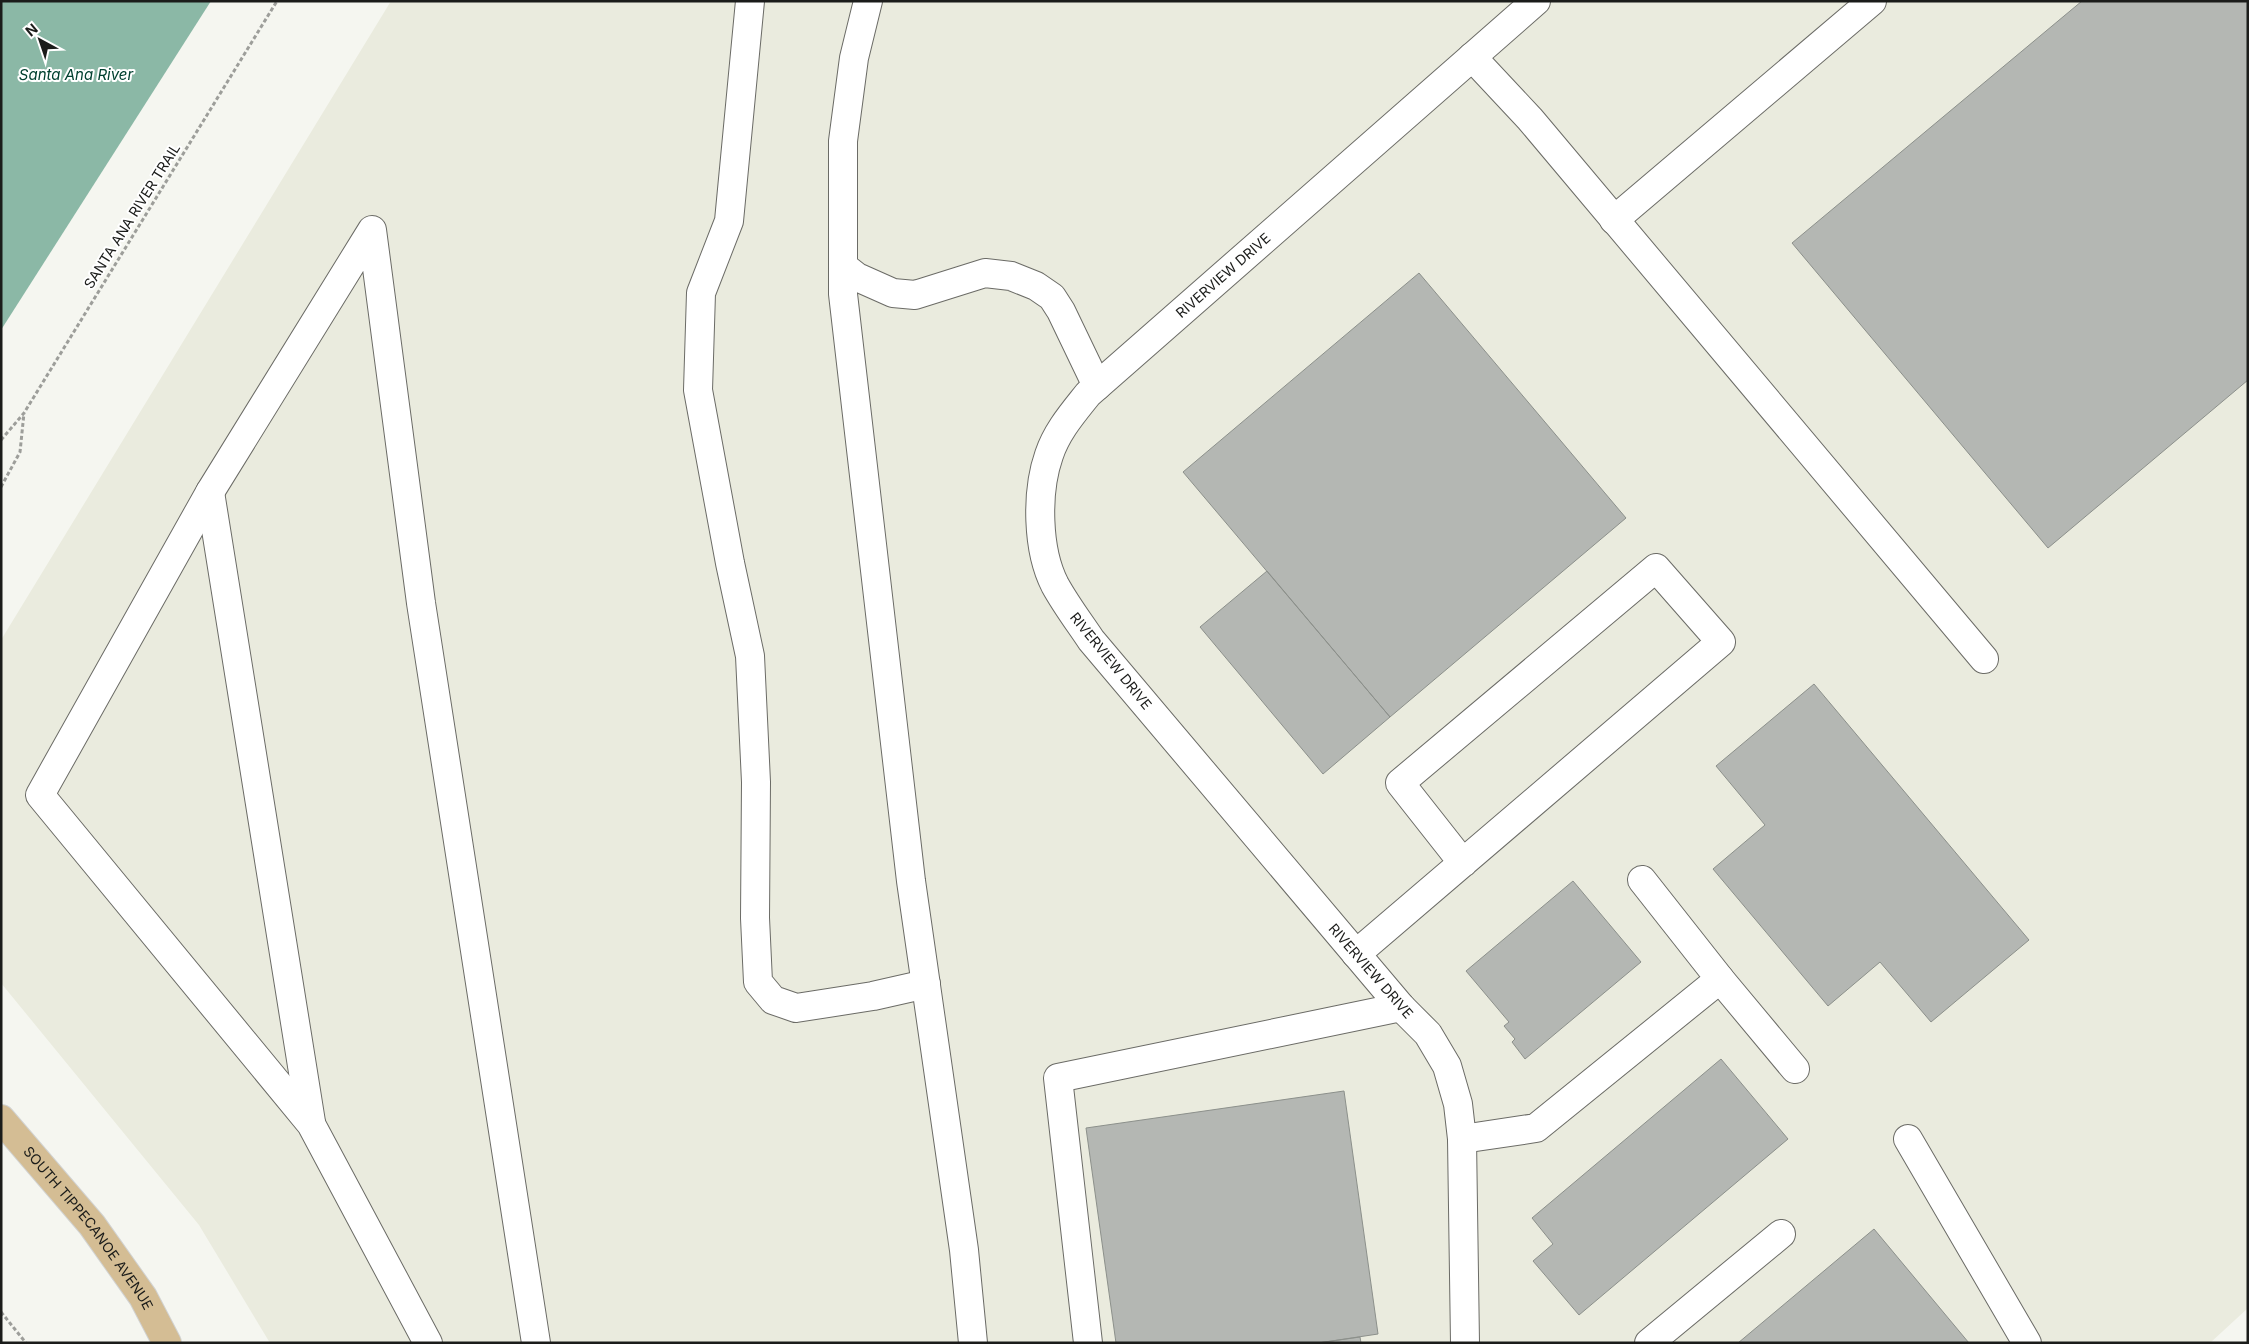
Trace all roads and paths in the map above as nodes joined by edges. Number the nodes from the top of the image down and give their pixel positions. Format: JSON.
{"nodes":[{"id":1,"x":277,"y":1,"type":"edge"},
{"id":2,"x":750,"y":1,"type":"edge"},
{"id":3,"x":868,"y":1,"type":"edge"},
{"id":4,"x":1536,"y":1,"type":"edge"},
{"id":5,"x":1872,"y":1,"type":"edge"},
{"id":6,"x":1472,"y":57,"type":"junction"},
{"id":7,"x":1614,"y":220,"type":"junction"},
{"id":8,"x":843,"y":266,"type":"junction"},
{"id":9,"x":1097,"y":386,"type":"junction"},
{"id":10,"x":24,"y":413,"type":"junction"},
{"id":11,"x":1,"y":440,"type":"edge"},
{"id":12,"x":1,"y":487,"type":"edge"},
{"id":13,"x":210,"y":492,"type":"junction"},
{"id":14,"x":1984,"y":659,"type":"dead end"},
{"id":15,"x":1463,"y":863,"type":"junction"},
{"id":16,"x":1642,"y":880,"type":"dead end"},
{"id":17,"x":1356,"y":954,"type":"junction"},
{"id":18,"x":1720,"y":979,"type":"junction"},
{"id":19,"x":926,"y":984,"type":"junction"},
{"id":20,"x":1401,"y":1007,"type":"junction"},
{"id":21,"x":1795,"y":1069,"type":"dead end"},
{"id":22,"x":1,"y":1119,"type":"edge"},
{"id":23,"x":311,"y":1124,"type":"junction"},
{"id":24,"x":1462,"y":1139,"type":"junction"},
{"id":25,"x":1908,"y":1139,"type":"dead end"},
{"id":26,"x":1781,"y":1234,"type":"dead end"},
{"id":27,"x":1,"y":1312,"type":"edge"},
{"id":28,"x":26,"y":1343,"type":"edge"},
{"id":29,"x":168,"y":1343,"type":"edge"},
{"id":30,"x":428,"y":1343,"type":"edge"},
{"id":31,"x":536,"y":1343,"type":"edge"},
{"id":32,"x":973,"y":1343,"type":"edge"},
{"id":33,"x":1088,"y":1343,"type":"edge"},
{"id":34,"x":1465,"y":1343,"type":"edge"},
{"id":35,"x":1649,"y":1343,"type":"edge"},
{"id":36,"x":2027,"y":1343,"type":"edge"}],
"edges":[{"from":1,"to":10,"type":"path","name":"SANTA ANA RIVER TRAIL"},
{"from":2,"to":19,"type":"street"},
{"from":3,"to":8,"type":"street"},
{"from":4,"to":6,"type":"street","name":"RIVERVIEW DRIVE"},
{"from":5,"to":7,"type":"street"},
{"from":6,"to":7,"type":"street"},
{"from":6,"to":9,"type":"street","name":"RIVERVIEW DRIVE"},
{"from":7,"to":14,"type":"street"},
{"from":8,"to":9,"type":"street"},
{"from":8,"to":19,"type":"street"},
{"from":9,"to":17,"type":"street","name":"RIVERVIEW DRIVE"},
{"from":10,"to":11,"type":"path","name":"SANTA ANA RIVER TRAIL"},
{"from":10,"to":12,"type":"path"},
{"from":13,"to":23,"type":"street"},
{"from":13,"to":23,"type":"street"},
{"from":13,"to":31,"type":"street"},
{"from":15,"to":15,"type":"street"},
{"from":15,"to":17,"type":"street"},
{"from":16,"to":18,"type":"street"},
{"from":17,"to":20,"type":"street","name":"RIVERVIEW DRIVE"},
{"from":18,"to":21,"type":"street"},
{"from":18,"to":24,"type":"street"},
{"from":19,"to":32,"type":"street"},
{"from":20,"to":24,"type":"street","name":"RIVERVIEW DRIVE"},
{"from":20,"to":33,"type":"street"},
{"from":22,"to":29,"type":"main road","name":"SOUTH TIPPECANOE AVENUE"},
{"from":23,"to":30,"type":"street"},
{"from":24,"to":34,"type":"street","name":"RIVERVIEW DRIVE"},
{"from":25,"to":36,"type":"street"},
{"from":26,"to":35,"type":"street"},
{"from":27,"to":28,"type":"path"}]}
